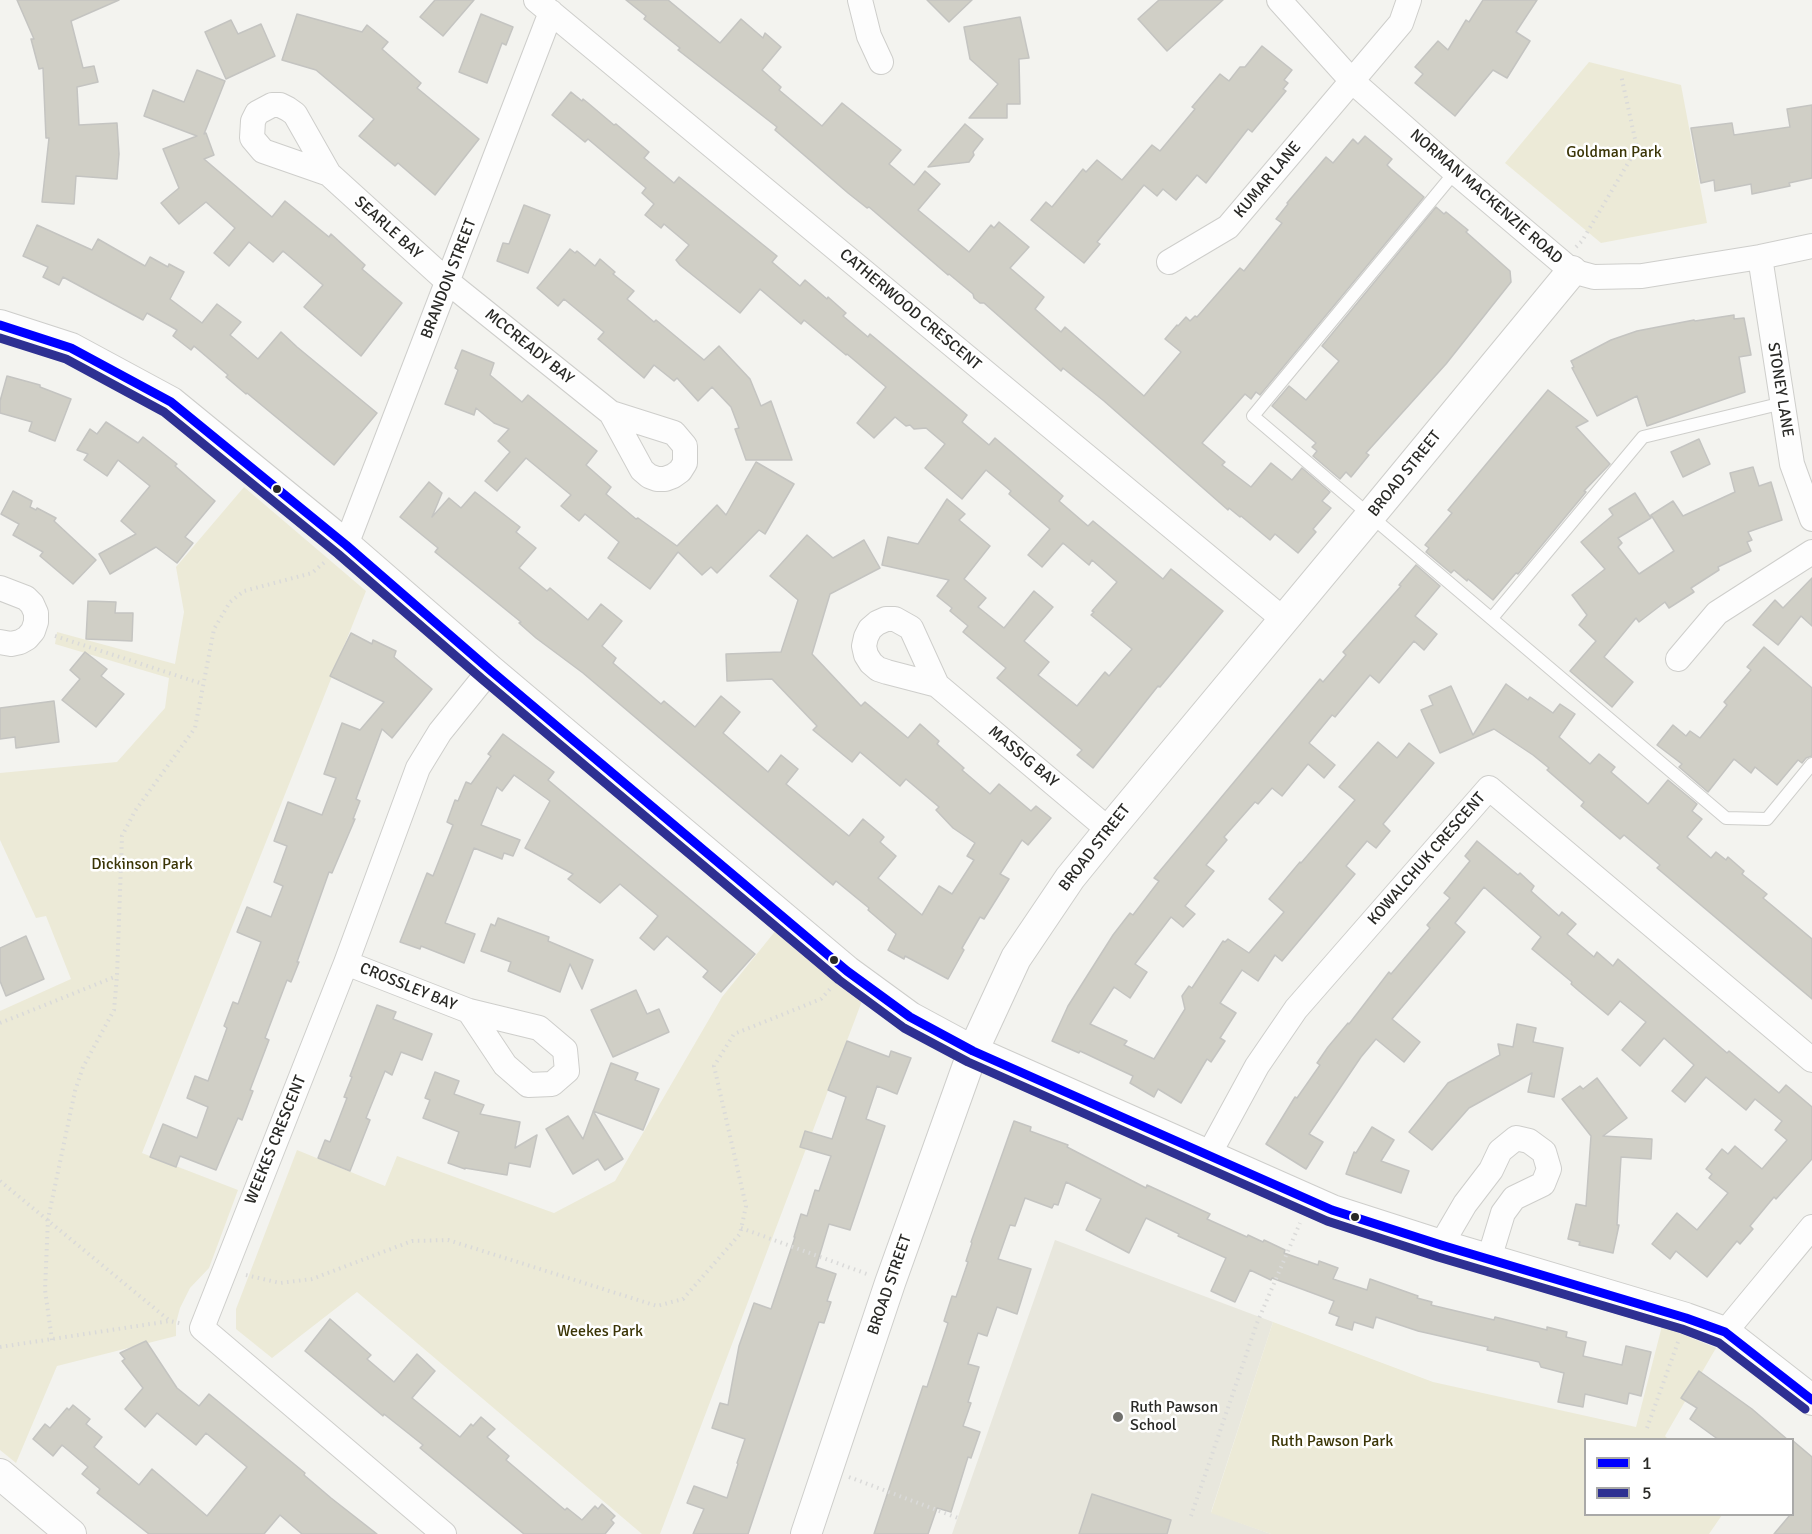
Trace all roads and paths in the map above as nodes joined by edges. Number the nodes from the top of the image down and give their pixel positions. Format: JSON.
{"nodes":[{"id":1,"x":860,"y":0,"type":"edge"},
{"id":2,"x":1279,"y":0,"type":"edge"},
{"id":3,"x":1409,"y":0,"type":"edge"},
{"id":4,"x":544,"y":6,"type":"edge"},
{"id":5,"x":881,"y":62,"type":"dead end"},
{"id":6,"x":1621,"y":75,"type":"dead end"},
{"id":7,"x":1352,"y":81,"type":"junction"},
{"id":8,"x":1455,"y":172,"type":"junction"},
{"id":9,"x":329,"y":174,"type":"dead end"},
{"id":10,"x":1812,"y":246,"type":"edge"},
{"id":11,"x":1760,"y":257,"type":"junction"},
{"id":12,"x":1169,"y":262,"type":"dead end"},
{"id":13,"x":1566,"y":265,"type":"junction"},
{"id":14,"x":448,"y":282,"type":"junction"},
{"id":15,"x":0,"y":325,"type":"edge"},
{"id":16,"x":1783,"y":403,"type":"junction"},
{"id":17,"x":611,"y":412,"type":"dead end"},
{"id":18,"x":1370,"y":516,"type":"junction"},
{"id":19,"x":1812,"y":519,"type":"edge"},
{"id":20,"x":346,"y":545,"type":"junction"},
{"id":21,"x":1812,"y":552,"type":"edge"},
{"id":22,"x":0,"y":588,"type":"edge"},
{"id":23,"x":1492,"y":618,"type":"junction"},
{"id":24,"x":1282,"y":620,"type":"junction"},
{"id":25,"x":33,"y":631,"type":"junction"},
{"id":26,"x":0,"y":642,"type":"edge"},
{"id":27,"x":1678,"y":660,"type":"dead end"},
{"id":28,"x":490,"y":670,"type":"junction"},
{"id":29,"x":203,"y":684,"type":"junction"},
{"id":30,"x":937,"y":685,"type":"dead end"},
{"id":31,"x":1812,"y":764,"type":"edge"},
{"id":32,"x":1108,"y":830,"type":"junction"},
{"id":33,"x":346,"y":963,"type":"junction"},
{"id":34,"x":847,"y":970,"type":"junction"},
{"id":35,"x":117,"y":976,"type":"junction"},
{"id":36,"x":469,"y":1011,"type":"dead end"},
{"id":37,"x":0,"y":1023,"type":"edge"},
{"id":38,"x":973,"y":1051,"type":"junction"},
{"id":39,"x":1812,"y":1059,"type":"edge"},
{"id":40,"x":1208,"y":1156,"type":"junction"},
{"id":41,"x":0,"y":1181,"type":"edge"},
{"id":42,"x":1310,"y":1200,"type":"junction"},
{"id":43,"x":48,"y":1219,"type":"junction"},
{"id":44,"x":1812,"y":1227,"type":"edge"},
{"id":45,"x":741,"y":1228,"type":"junction"},
{"id":46,"x":1441,"y":1245,"type":"junction"},
{"id":47,"x":1489,"y":1259,"type":"junction"},
{"id":48,"x":225,"y":1270,"type":"junction"},
{"id":49,"x":890,"y":1282,"type":"junction"},
{"id":50,"x":1686,"y":1318,"type":"junction"},
{"id":51,"x":170,"y":1321,"type":"junction"},
{"id":52,"x":202,"y":1328,"type":"junction"},
{"id":53,"x":1725,"y":1332,"type":"junction"},
{"id":54,"x":52,"y":1340,"type":"junction"},
{"id":55,"x":0,"y":1347,"type":"edge"},
{"id":56,"x":1812,"y":1400,"type":"edge"},
{"id":57,"x":1647,"y":1428,"type":"dead end"},
{"id":58,"x":829,"y":1469,"type":"junction"},
{"id":59,"x":0,"y":1474,"type":"edge"},
{"id":60,"x":1191,"y":1516,"type":"dead end"},
{"id":61,"x":958,"y":1518,"type":"dead end"},
{"id":62,"x":71,"y":1534,"type":"edge"},
{"id":63,"x":444,"y":1534,"type":"edge"},
{"id":64,"x":806,"y":1534,"type":"edge"}],
"edges":[{"from":1,"to":5,"type":"street"},
{"from":2,"to":7,"type":"street","name":"NORMAN MACKENZIE ROAD"},
{"from":3,"to":7,"type":"street","name":"KUMAR LANE"},
{"from":4,"to":14,"type":"street","name":"BRANDON STREET"},
{"from":4,"to":24,"type":"street","name":"CATHERWOOD CRESCENT"},
{"from":6,"to":13,"type":"path"},
{"from":7,"to":8,"type":"street","name":"NORMAN MACKENZIE ROAD"},
{"from":7,"to":12,"type":"street","name":"KUMAR LANE"},
{"from":8,"to":13,"type":"street","name":"NORMAN MACKENZIE ROAD"},
{"from":8,"to":18,"type":"lane"},
{"from":9,"to":14,"type":"street","name":"SEARLE BAY"},
{"from":10,"to":11,"type":"street","name":"NORMAN MACKENZIE ROAD"},
{"from":11,"to":13,"type":"street","name":"NORMAN MACKENZIE ROAD"},
{"from":11,"to":16,"type":"street","name":"STONEY LANE"},
{"from":13,"to":18,"type":"street","name":"BROAD STREET"},
{"from":14,"to":17,"type":"street","name":"MCCREADY BAY"},
{"from":14,"to":20,"type":"street","name":"BRANDON STREET"},
{"from":15,"to":20,"type":"street"},
{"from":16,"to":19,"type":"street","name":"STONEY LANE"},
{"from":16,"to":23,"type":"lane"},
{"from":18,"to":23,"type":"lane"},
{"from":18,"to":24,"type":"street","name":"BROAD STREET"},
{"from":20,"to":28,"type":"street"},
{"from":20,"to":29,"type":"path"},
{"from":21,"to":27,"type":"street"},
{"from":22,"to":25,"type":"street"},
{"from":23,"to":31,"type":"lane"},
{"from":24,"to":32,"type":"street","name":"BROAD STREET"},
{"from":25,"to":26,"type":"street"},
{"from":25,"to":29,"type":"path"},
{"from":28,"to":33,"type":"street","name":"WEEKES CRESCENT"},
{"from":28,"to":34,"type":"street"},
{"from":29,"to":35,"type":"path"},
{"from":30,"to":32,"type":"street","name":"MASSIG BAY"},
{"from":32,"to":38,"type":"street","name":"BROAD STREET"},
{"from":33,"to":36,"type":"street","name":"CROSSLEY BAY"},
{"from":33,"to":48,"type":"street","name":"WEEKES CRESCENT"},
{"from":34,"to":38,"type":"street"},
{"from":34,"to":45,"type":"path"},
{"from":35,"to":37,"type":"path"},
{"from":35,"to":43,"type":"path"},
{"from":38,"to":40,"type":"street"},
{"from":38,"to":49,"type":"street","name":"BROAD STREET"},
{"from":39,"to":40,"type":"street","name":"KOWALCHUK CRESCENT"},
{"from":40,"to":42,"type":"street"},
{"from":41,"to":43,"type":"path"},
{"from":42,"to":46,"type":"street"},
{"from":42,"to":60,"type":"path"},
{"from":43,"to":51,"type":"path"},
{"from":43,"to":54,"type":"path"},
{"from":44,"to":53,"type":"street"},
{"from":45,"to":48,"type":"path"},
{"from":45,"to":49,"type":"path"},
{"from":46,"to":47,"type":"street"},
{"from":46,"to":47,"type":"street"},
{"from":47,"to":50,"type":"street"},
{"from":48,"to":52,"type":"street","name":"WEEKES CRESCENT"},
{"from":49,"to":58,"type":"street","name":"BROAD STREET"},
{"from":50,"to":53,"type":"street"},
{"from":50,"to":57,"type":"path"},
{"from":51,"to":52,"type":"path"},
{"from":51,"to":54,"type":"path"},
{"from":52,"to":63,"type":"street"},
{"from":53,"to":56,"type":"street"},
{"from":54,"to":55,"type":"path"},
{"from":58,"to":61,"type":"path"},
{"from":58,"to":64,"type":"street","name":"BROAD STREET"},
{"from":59,"to":62,"type":"street"}]}
